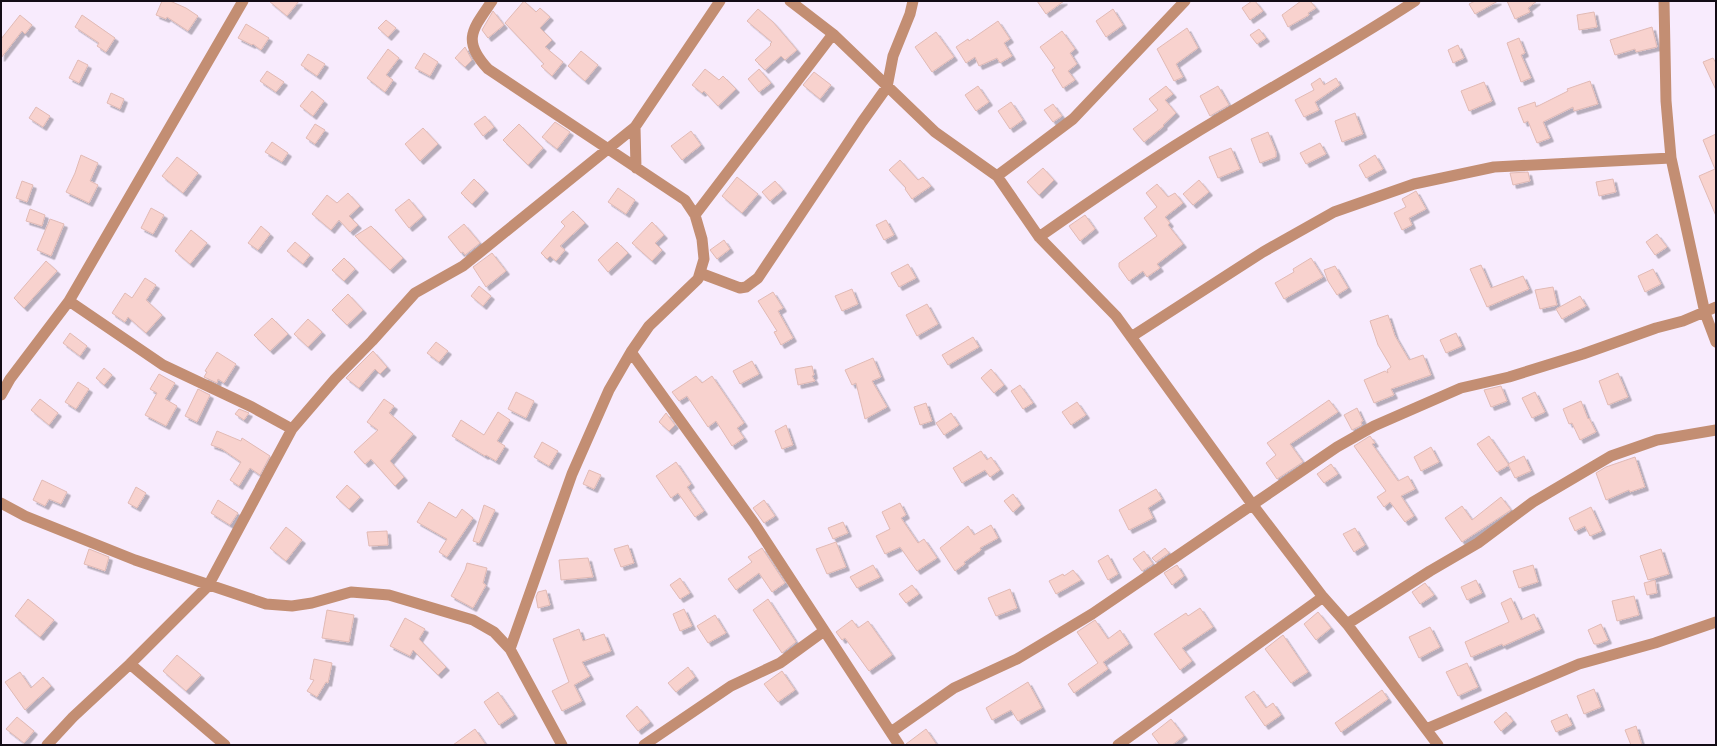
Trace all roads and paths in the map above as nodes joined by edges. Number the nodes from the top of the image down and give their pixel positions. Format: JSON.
{"nodes":[{"id":1,"x":243,"y":1,"type":"edge"},
{"id":2,"x":492,"y":1,"type":"edge"},
{"id":3,"x":720,"y":1,"type":"edge"},
{"id":4,"x":790,"y":1,"type":"edge"},
{"id":5,"x":913,"y":1,"type":"edge"},
{"id":6,"x":1185,"y":1,"type":"edge"},
{"id":7,"x":1415,"y":1,"type":"edge"},
{"id":8,"x":1664,"y":1,"type":"edge"},
{"id":9,"x":833,"y":34,"type":"junction"},
{"id":10,"x":888,"y":87,"type":"junction"},
{"id":11,"x":635,"y":127,"type":"junction"},
{"id":12,"x":607,"y":149,"type":"junction"},
{"id":13,"x":1670,"y":158,"type":"junction"},
{"id":14,"x":636,"y":168,"type":"junction"},
{"id":15,"x":997,"y":176,"type":"junction"},
{"id":16,"x":695,"y":215,"type":"junction"},
{"id":17,"x":1039,"y":237,"type":"junction"},
{"id":18,"x":700,"y":273,"type":"junction"},
{"id":19,"x":69,"y":301,"type":"junction"},
{"id":20,"x":1716,"y":307,"type":"edge"},
{"id":21,"x":1705,"y":313,"type":"junction"},
{"id":22,"x":1132,"y":337,"type":"junction"},
{"id":23,"x":1716,"y":342,"type":"edge"},
{"id":24,"x":632,"y":352,"type":"junction"},
{"id":25,"x":1,"y":395,"type":"edge"},
{"id":26,"x":292,"y":429,"type":"junction"},
{"id":27,"x":1716,"y":430,"type":"edge"},
{"id":28,"x":1,"y":503,"type":"edge"},
{"id":29,"x":1252,"y":504,"type":"junction"},
{"id":30,"x":208,"y":586,"type":"junction"},
{"id":31,"x":1323,"y":597,"type":"junction"},
{"id":32,"x":1716,"y":622,"type":"edge"},
{"id":33,"x":1347,"y":624,"type":"junction"},
{"id":34,"x":824,"y":631,"type":"junction"},
{"id":35,"x":510,"y":649,"type":"junction"},
{"id":36,"x":130,"y":664,"type":"junction"},
{"id":37,"x":1426,"y":729,"type":"junction"},
{"id":38,"x":891,"y":732,"type":"junction"},
{"id":39,"x":47,"y":745,"type":"edge"},
{"id":40,"x":224,"y":745,"type":"edge"},
{"id":41,"x":562,"y":745,"type":"edge"},
{"id":42,"x":644,"y":745,"type":"edge"},
{"id":43,"x":899,"y":745,"type":"edge"},
{"id":44,"x":1118,"y":745,"type":"edge"},
{"id":45,"x":1438,"y":745,"type":"edge"}],
"edges":[{"from":1,"to":19,"type":"street"},
{"from":2,"to":12,"type":"street"},
{"from":3,"to":11,"type":"street"},
{"from":4,"to":9,"type":"street"},
{"from":5,"to":10,"type":"street"},
{"from":6,"to":15,"type":"street"},
{"from":7,"to":17,"type":"street"},
{"from":8,"to":13,"type":"street"},
{"from":9,"to":10,"type":"street"},
{"from":9,"to":16,"type":"street"},
{"from":10,"to":15,"type":"street"},
{"from":10,"to":18,"type":"street"},
{"from":11,"to":12,"type":"street"},
{"from":11,"to":14,"type":"street"},
{"from":12,"to":14,"type":"street"},
{"from":12,"to":26,"type":"street"},
{"from":13,"to":21,"type":"street"},
{"from":13,"to":22,"type":"street"},
{"from":14,"to":16,"type":"street"},
{"from":15,"to":17,"type":"street"},
{"from":16,"to":18,"type":"street"},
{"from":17,"to":22,"type":"street"},
{"from":18,"to":24,"type":"street"},
{"from":19,"to":25,"type":"street"},
{"from":19,"to":26,"type":"street"},
{"from":20,"to":21,"type":"street"},
{"from":21,"to":23,"type":"street"},
{"from":21,"to":29,"type":"street"},
{"from":22,"to":29,"type":"street"},
{"from":24,"to":34,"type":"street"},
{"from":24,"to":35,"type":"street"},
{"from":26,"to":30,"type":"street"},
{"from":27,"to":33,"type":"street"},
{"from":28,"to":30,"type":"street"},
{"from":29,"to":31,"type":"street"},
{"from":29,"to":38,"type":"street"},
{"from":30,"to":35,"type":"street"},
{"from":30,"to":36,"type":"street"},
{"from":31,"to":33,"type":"street"},
{"from":31,"to":44,"type":"street"},
{"from":32,"to":37,"type":"street"},
{"from":33,"to":37,"type":"street"},
{"from":34,"to":38,"type":"street"},
{"from":34,"to":42,"type":"street"},
{"from":35,"to":41,"type":"street"},
{"from":36,"to":39,"type":"street"},
{"from":36,"to":40,"type":"street"},
{"from":37,"to":45,"type":"street"},
{"from":38,"to":43,"type":"street"}]}
